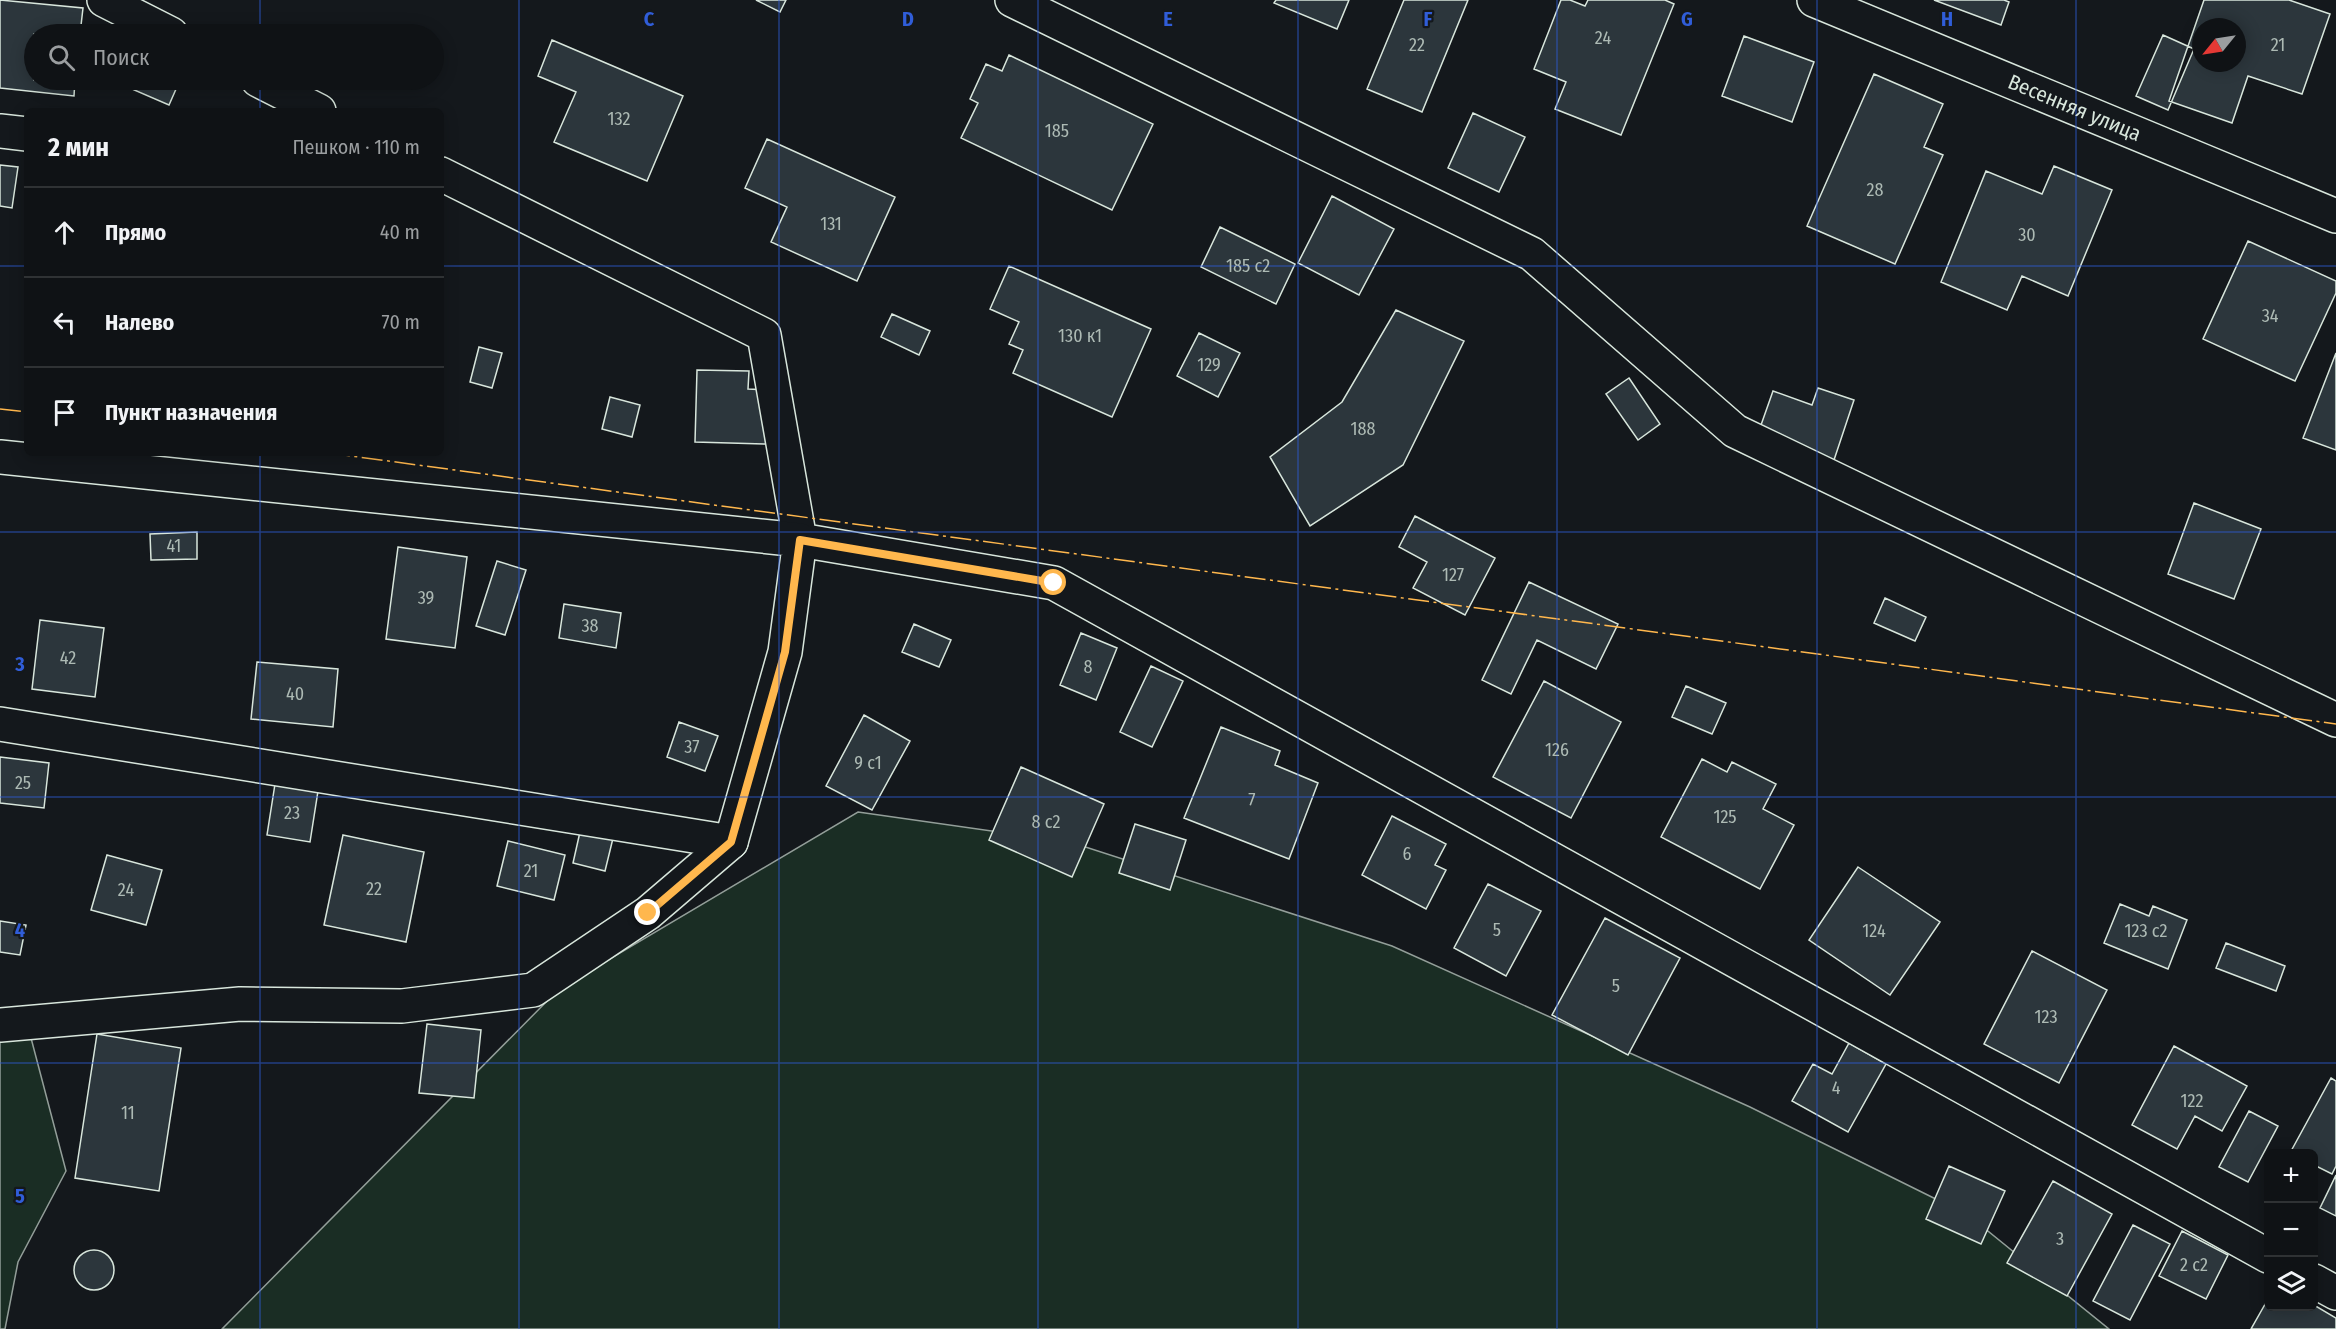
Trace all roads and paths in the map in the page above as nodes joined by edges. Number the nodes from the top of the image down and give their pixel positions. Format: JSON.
{"nodes":[{"id":1,"x":104,"y":0,"type":"edge"},
{"id":2,"x":1012,"y":0,"type":"edge"},
{"id":3,"x":1814,"y":0,"type":"edge"},
{"id":4,"x":151,"y":24,"type":"edge"},
{"id":5,"x":278,"y":90,"type":"edge"},
{"id":6,"x":313,"y":108,"type":"edge"},
{"id":7,"x":0,"y":131,"type":"edge"},
{"id":8,"x":24,"y":134,"type":"edge"},
{"id":9,"x":444,"y":176,"type":"edge"},
{"id":10,"x":2336,"y":216,"type":"edge"},
{"id":11,"x":0,"y":457,"type":"edge"},
{"id":12,"x":800,"y":540,"type":"junction"},
{"id":13,"x":2336,"y":720,"type":"edge"},
{"id":14,"x":0,"y":724,"type":"edge"},
{"id":15,"x":731,"y":842,"type":"junction"},
{"id":16,"x":0,"y":1025,"type":"edge"},
{"id":17,"x":2264,"y":1254,"type":"edge"},
{"id":18,"x":2318,"y":1284,"type":"edge"},
{"id":19,"x":2336,"y":1293,"type":"edge"}],
"edges":[{"from":1,"to":4,"type":"street"},
{"from":2,"to":13,"type":"street"},
{"from":3,"to":10,"type":"street","name":"Весенняя улица"},
{"from":5,"to":6,"type":"street"},
{"from":7,"to":8,"type":"street"},
{"from":9,"to":12,"type":"street"},
{"from":11,"to":12,"type":"street"},
{"from":12,"to":15,"type":"street"},
{"from":12,"to":17,"type":"street"},
{"from":14,"to":15,"type":"street"},
{"from":15,"to":16,"type":"street"},
{"from":18,"to":19,"type":"street"}]}
